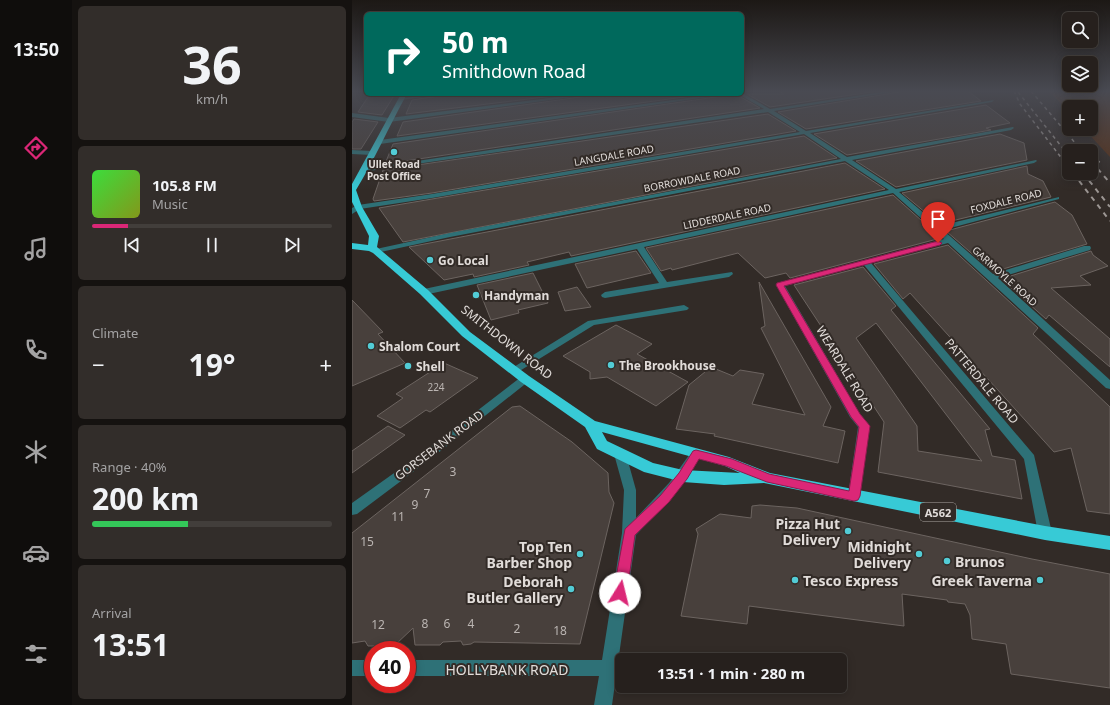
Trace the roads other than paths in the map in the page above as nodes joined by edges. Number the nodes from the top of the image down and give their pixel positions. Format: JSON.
{"nodes":[{"id":1,"x":387,"y":124,"type":"edge"},
{"id":2,"x":511,"y":124,"type":"edge"},
{"id":3,"x":677,"y":124,"type":"edge"},
{"id":4,"x":791,"y":124,"type":"edge"},
{"id":5,"x":859,"y":124,"type":"edge"},
{"id":6,"x":1011,"y":128,"type":"dead end"},
{"id":7,"x":806,"y":133,"type":"junction"},
{"id":8,"x":380,"y":142,"type":"junction"},
{"id":9,"x":352,"y":152,"type":"edge"},
{"id":10,"x":372,"y":153,"type":"junction"},
{"id":11,"x":846,"y":160,"type":"junction"},
{"id":12,"x":1034,"y":160,"type":"dead end"},
{"id":13,"x":364,"y":171,"type":"junction"},
{"id":14,"x":352,"y":190,"type":"edge"},
{"id":15,"x":893,"y":190,"type":"junction"},
{"id":16,"x":1057,"y":198,"type":"dead end"},
{"id":17,"x":355,"y":210,"type":"edge"},
{"id":18,"x":936,"y":229,"type":"junction"},
{"id":19,"x":949,"y":240,"type":"junction"},
{"id":20,"x":352,"y":246,"type":"edge"},
{"id":21,"x":639,"y":246,"type":"junction"},
{"id":22,"x":1087,"y":248,"type":"dead end"},
{"id":23,"x":374,"y":250,"type":"junction"},
{"id":24,"x":866,"y":263,"type":"junction"},
{"id":25,"x":729,"y":274,"type":"dead end"},
{"id":26,"x":992,"y":277,"type":"junction"},
{"id":27,"x":664,"y":284,"type":"junction"},
{"id":28,"x":424,"y":292,"type":"junction"},
{"id":29,"x":605,"y":295,"type":"dead end"},
{"id":30,"x":684,"y":308,"type":"dead end"},
{"id":31,"x":514,"y":370,"type":"junction"},
{"id":32,"x":525,"y":379,"type":"junction"},
{"id":33,"x":1110,"y":386,"type":"edge"},
{"id":34,"x":590,"y":424,"type":"junction"},
{"id":35,"x":620,"y":454,"type":"junction"},
{"id":36,"x":696,"y":454,"type":"junction"},
{"id":37,"x":683,"y":476,"type":"junction"},
{"id":38,"x":767,"y":478,"type":"junction"},
{"id":39,"x":854,"y":496,"type":"junction"},
{"id":40,"x":352,"y":510,"type":"edge"},
{"id":41,"x":629,"y":533,"type":"junction"},
{"id":42,"x":1045,"y":533,"type":"junction"},
{"id":43,"x":1110,"y":543,"type":"edge"},
{"id":44,"x":352,"y":668,"type":"edge"},
{"id":45,"x":364,"y":668,"type":"edge"},
{"id":46,"x":416,"y":668,"type":"edge"},
{"id":47,"x":608,"y":668,"type":"junction"},
{"id":48,"x":603,"y":705,"type":"edge"}],
"edges":[{"from":1,"to":8,"type":"highway"},
{"from":2,"to":8,"type":"street"},
{"from":3,"to":13,"type":"street"},
{"from":4,"to":7,"type":"street","name":"GARMOYLE ROAD"},
{"from":5,"to":7,"type":"street","name":"LANGDALE ROAD"},
{"from":6,"to":11,"type":"street","name":"BORROWDALE ROAD"},
{"from":7,"to":11,"type":"street","name":"GARMOYLE ROAD"},
{"from":7,"to":17,"type":"street","name":"LANGDALE ROAD"},
{"from":8,"to":10,"type":"highway"},
{"from":9,"to":10,"type":"street"},
{"from":10,"to":13,"type":"highway"},
{"from":11,"to":15,"type":"street","name":"GARMOYLE ROAD"},
{"from":11,"to":23,"type":"street","name":"BORROWDALE ROAD"},
{"from":12,"to":15,"type":"street","name":"LIDDERDALE ROAD"},
{"from":13,"to":14,"type":"highway"},
{"from":14,"to":17,"type":"highway"},
{"from":15,"to":18,"type":"street","name":"GARMOYLE ROAD"},
{"from":15,"to":21,"type":"street","name":"LIDDERDALE ROAD"},
{"from":16,"to":18,"type":"street","name":"FOXDALE ROAD"},
{"from":17,"to":23,"type":"highway"},
{"from":18,"to":19,"type":"street","name":"GARMOYLE ROAD"},
{"from":19,"to":24,"type":"street"},
{"from":19,"to":26,"type":"street","name":"GARMOYLE ROAD"},
{"from":20,"to":23,"type":"highway"},
{"from":21,"to":27,"type":"street"},
{"from":21,"to":28,"type":"street","name":"LIDDERDALE ROAD"},
{"from":22,"to":26,"type":"street"},
{"from":23,"to":28,"type":"highway","name":"SMITHDOWN ROAD","number":"A562"},
{"from":24,"to":39,"type":"street","name":"WEARDALE ROAD"},
{"from":24,"to":42,"type":"street","name":"PATTERDALE ROAD"},
{"from":25,"to":27,"type":"street"},
{"from":26,"to":33,"type":"street","name":"GARMOYLE ROAD"},
{"from":27,"to":29,"type":"street"},
{"from":28,"to":31,"type":"highway","name":"SMITHDOWN ROAD","number":"A562"},
{"from":30,"to":31,"type":"street"},
{"from":31,"to":32,"type":"highway","name":"SMITHDOWN ROAD","number":"A562"},
{"from":32,"to":34,"type":"highway","name":"SMITHDOWN ROAD","number":"A562"},
{"from":32,"to":40,"type":"street","name":"GORSEBANK ROAD"},
{"from":34,"to":35,"type":"highway","name":"SMITHDOWN ROAD","number":"A562"},
{"from":34,"to":36,"type":"highway","name":"SMITHDOWN ROAD","number":"A562"},
{"from":35,"to":37,"type":"highway","name":"SMITHDOWN ROAD","number":"A562"},
{"from":35,"to":41,"type":"street"},
{"from":36,"to":37,"type":"street"},
{"from":36,"to":38,"type":"highway","name":"SMITHDOWN ROAD","number":"A562"},
{"from":37,"to":38,"type":"highway","name":"SMITHDOWN ROAD","number":"A562"},
{"from":37,"to":41,"type":"street"},
{"from":38,"to":39,"type":"highway","name":"SMITHDOWN ROAD","number":"A562"},
{"from":39,"to":42,"type":"highway","name":"SMITHDOWN ROAD","number":"A562"},
{"from":41,"to":47,"type":"street"},
{"from":42,"to":43,"type":"highway","name":"SMITHDOWN ROAD","number":"A562"},
{"from":44,"to":45,"type":"street"},
{"from":46,"to":47,"type":"street","name":"HOLLYBANK ROAD"},
{"from":47,"to":48,"type":"street"}]}
